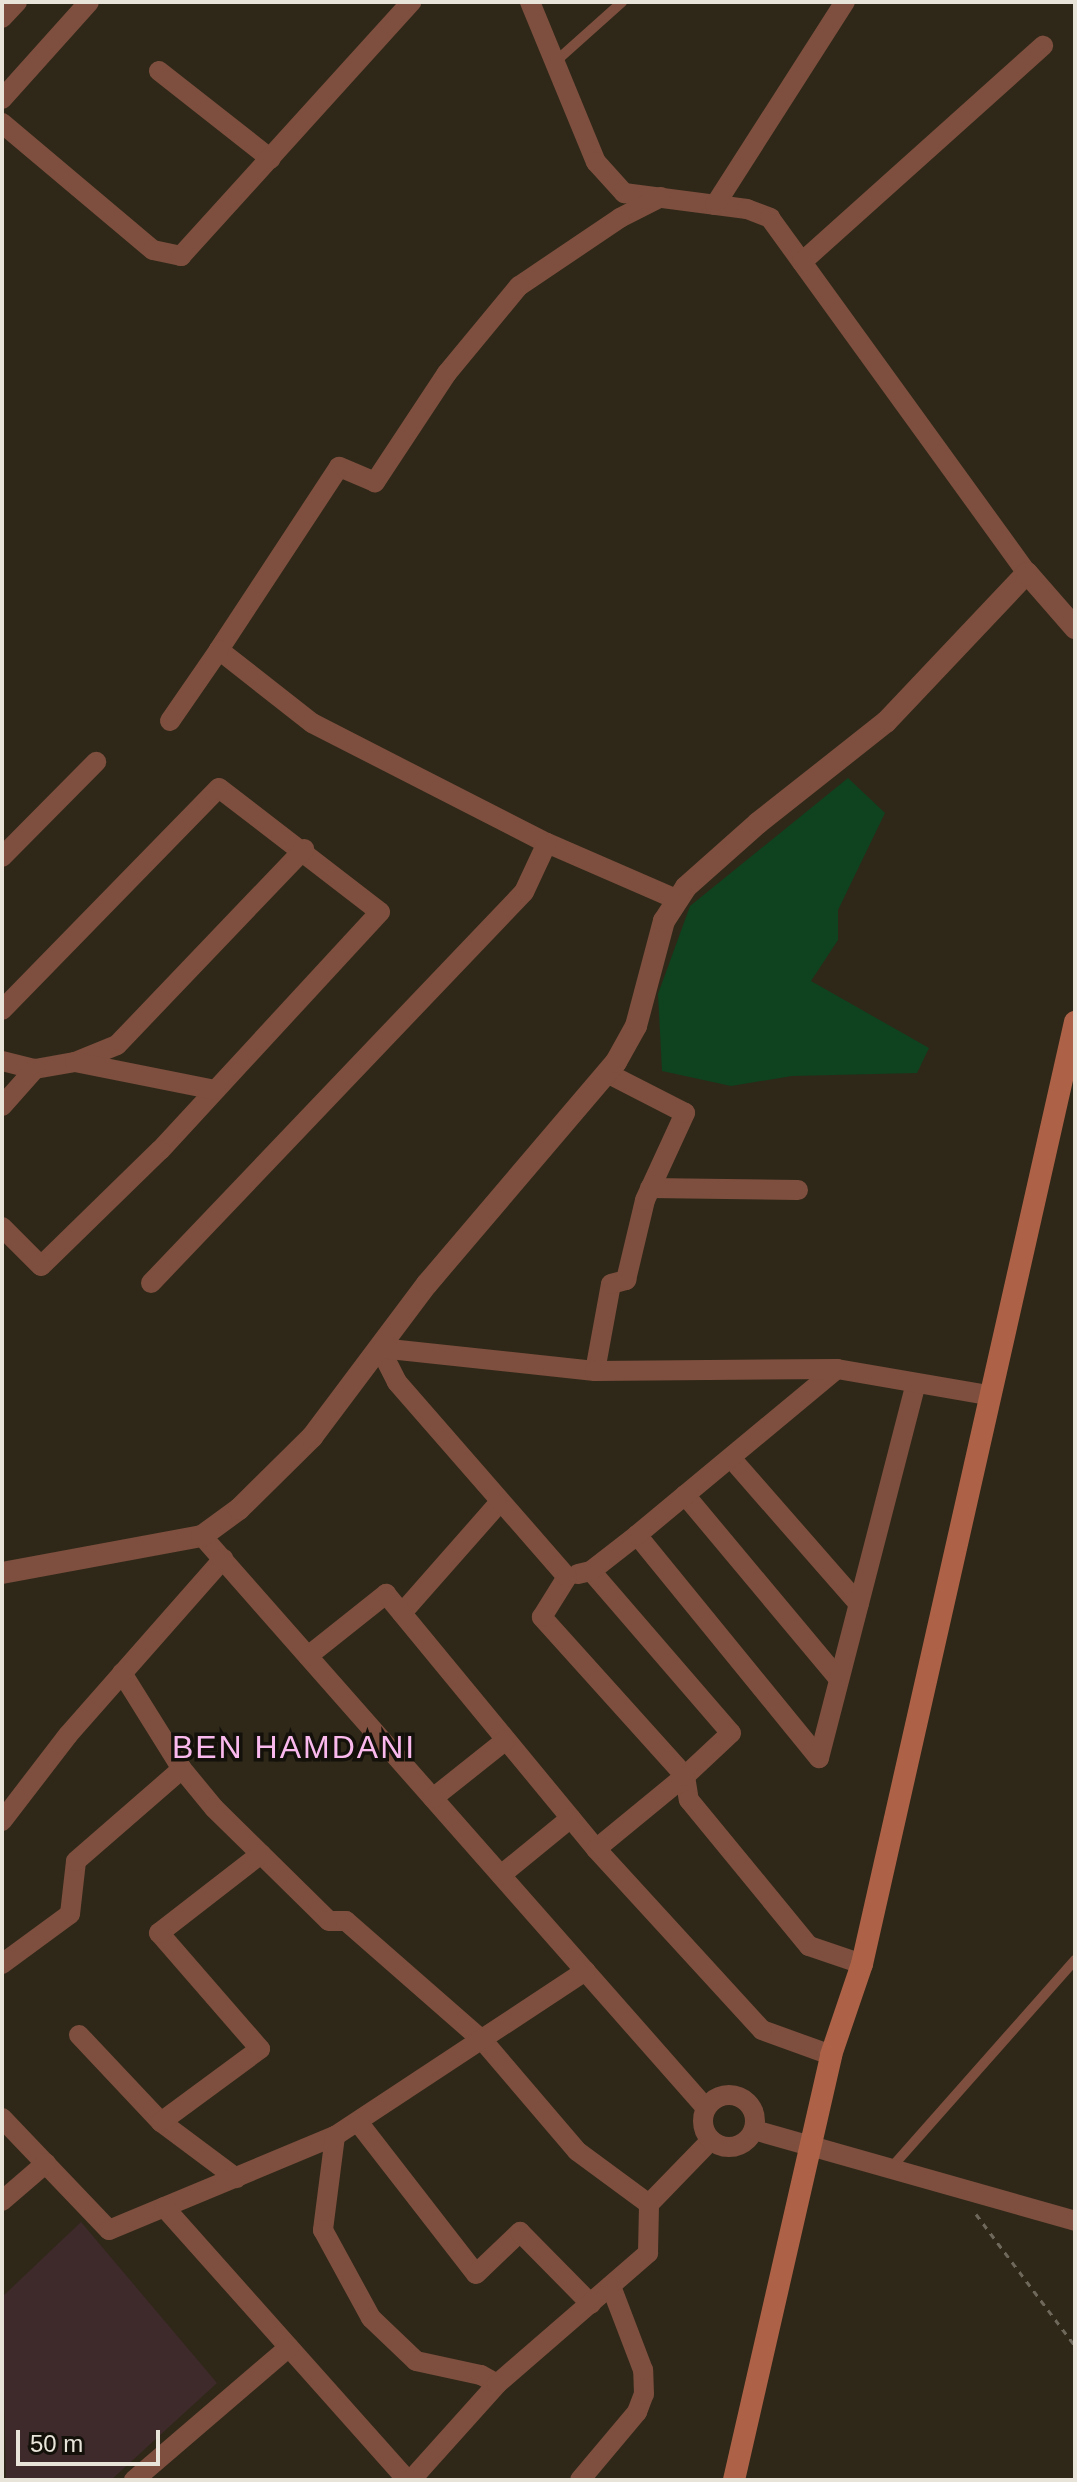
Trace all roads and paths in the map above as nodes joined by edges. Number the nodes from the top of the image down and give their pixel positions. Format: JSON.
{"nodes":[{"id":1,"x":17,"y":2,"type":"edge"},
{"id":2,"x":411,"y":2,"type":"edge"},
{"id":3,"x":530,"y":2,"type":"edge"},
{"id":4,"x":622,"y":2,"type":"edge"},
{"id":5,"x":845,"y":2,"type":"edge"},
{"id":6,"x":83,"y":4,"type":"edge"},
{"id":7,"x":2,"y":18,"type":"edge"},
{"id":8,"x":1043,"y":46,"type":"dead end"},
{"id":9,"x":554,"y":63,"type":"junction"},
{"id":10,"x":159,"y":71,"type":"dead end"},
{"id":11,"x":2,"y":99,"type":"edge"},
{"id":12,"x":2,"y":123,"type":"edge"},
{"id":13,"x":271,"y":159,"type":"junction"},
{"id":14,"x":661,"y":197,"type":"junction"},
{"id":15,"x":715,"y":205,"type":"junction"},
{"id":16,"x":802,"y":262,"type":"junction"},
{"id":17,"x":1027,"y":573,"type":"junction"},
{"id":18,"x":1075,"y":628,"type":"edge"},
{"id":19,"x":219,"y":650,"type":"junction"},
{"id":20,"x":170,"y":721,"type":"dead end"},
{"id":21,"x":96,"y":762,"type":"dead end"},
{"id":22,"x":547,"y":843,"type":"junction"},
{"id":23,"x":304,"y":849,"type":"junction"},
{"id":24,"x":2,"y":857,"type":"edge"},
{"id":25,"x":678,"y":900,"type":"junction"},
{"id":26,"x":2,"y":1010,"type":"edge"},
{"id":27,"x":1075,"y":1022,"type":"edge"},
{"id":28,"x":2,"y":1061,"type":"edge"},
{"id":29,"x":75,"y":1062,"type":"junction"},
{"id":30,"x":35,"y":1069,"type":"junction"},
{"id":31,"x":607,"y":1073,"type":"junction"},
{"id":32,"x":215,"y":1090,"type":"junction"},
{"id":33,"x":2,"y":1106,"type":"edge"},
{"id":34,"x":650,"y":1188,"type":"junction"},
{"id":35,"x":798,"y":1190,"type":"dead end"},
{"id":36,"x":2,"y":1227,"type":"edge"},
{"id":37,"x":151,"y":1283,"type":"dead end"},
{"id":38,"x":380,"y":1348,"type":"junction"},
{"id":39,"x":837,"y":1369,"type":"junction"},
{"id":40,"x":595,"y":1371,"type":"junction"},
{"id":41,"x":916,"y":1383,"type":"junction"},
{"id":42,"x":987,"y":1395,"type":"junction"},
{"id":43,"x":731,"y":1458,"type":"junction"},
{"id":44,"x":685,"y":1495,"type":"junction"},
{"id":45,"x":499,"y":1503,"type":"junction"},
{"id":46,"x":637,"y":1535,"type":"junction"},
{"id":47,"x":202,"y":1536,"type":"junction"},
{"id":48,"x":223,"y":1559,"type":"junction"},
{"id":49,"x":591,"y":1571,"type":"junction"},
{"id":50,"x":2,"y":1573,"type":"edge"},
{"id":51,"x":567,"y":1577,"type":"junction"},
{"id":52,"x":859,"y":1604,"type":"junction"},
{"id":53,"x":402,"y":1613,"type":"junction"},
{"id":54,"x":308,"y":1656,"type":"junction"},
{"id":55,"x":122,"y":1673,"type":"junction"},
{"id":56,"x":839,"y":1679,"type":"junction"},
{"id":57,"x":506,"y":1740,"type":"junction"},
{"id":58,"x":182,"y":1769,"type":"junction"},
{"id":59,"x":685,"y":1776,"type":"junction"},
{"id":60,"x":433,"y":1798,"type":"junction"},
{"id":61,"x":571,"y":1818,"type":"junction"},
{"id":62,"x":2,"y":1821,"type":"edge"},
{"id":63,"x":596,"y":1849,"type":"junction"},
{"id":64,"x":261,"y":1854,"type":"junction"},
{"id":65,"x":501,"y":1875,"type":"junction"},
{"id":66,"x":1075,"y":1960,"type":"edge"},
{"id":67,"x":2,"y":1964,"type":"edge"},
{"id":68,"x":862,"y":1964,"type":"junction"},
{"id":69,"x":585,"y":1971,"type":"junction"},
{"id":70,"x":79,"y":2035,"type":"dead end"},
{"id":71,"x":484,"y":2042,"type":"junction"},
{"id":72,"x":831,"y":2055,"type":"junction"},
{"id":73,"x":706,"y":2108,"type":"junction"},
{"id":74,"x":2,"y":2118,"type":"edge"},
{"id":75,"x":161,"y":2122,"type":"junction"},
{"id":76,"x":358,"y":2122,"type":"junction"},
{"id":77,"x":754,"y":2130,"type":"junction"},
{"id":78,"x":335,"y":2136,"type":"junction"},
{"id":79,"x":711,"y":2140,"type":"junction"},
{"id":80,"x":813,"y":2151,"type":"junction"},
{"id":81,"x":46,"y":2163,"type":"junction"},
{"id":82,"x":890,"y":2169,"type":"junction"},
{"id":83,"x":236,"y":2178,"type":"junction"},
{"id":84,"x":959,"y":2192,"type":"junction"},
{"id":85,"x":2,"y":2201,"type":"edge"},
{"id":86,"x":649,"y":2204,"type":"junction"},
{"id":87,"x":164,"y":2207,"type":"junction"},
{"id":88,"x":1075,"y":2221,"type":"edge"},
{"id":89,"x":611,"y":2286,"type":"junction"},
{"id":90,"x":591,"y":2304,"type":"junction"},
{"id":91,"x":1075,"y":2346,"type":"edge"},
{"id":92,"x":289,"y":2347,"type":"junction"},
{"id":93,"x":497,"y":2384,"type":"junction"},
{"id":94,"x":134,"y":2480,"type":"edge"},
{"id":95,"x":409,"y":2480,"type":"edge"},
{"id":96,"x":580,"y":2480,"type":"edge"},
{"id":97,"x":734,"y":2480,"type":"edge"}],
"edges":[{"from":1,"to":7,"type":"street"},
{"from":2,"to":13,"type":"street"},
{"from":3,"to":9,"type":"street"},
{"from":4,"to":9,"type":"lane"},
{"from":5,"to":15,"type":"street"},
{"from":6,"to":11,"type":"street"},
{"from":8,"to":16,"type":"street"},
{"from":9,"to":14,"type":"street"},
{"from":10,"to":13,"type":"street"},
{"from":12,"to":13,"type":"street"},
{"from":14,"to":15,"type":"street"},
{"from":14,"to":19,"type":"street"},
{"from":15,"to":16,"type":"street"},
{"from":16,"to":17,"type":"street"},
{"from":17,"to":18,"type":"street"},
{"from":17,"to":25,"type":"street"},
{"from":19,"to":20,"type":"street"},
{"from":19,"to":22,"type":"street"},
{"from":21,"to":24,"type":"street"},
{"from":22,"to":25,"type":"street"},
{"from":22,"to":37,"type":"street"},
{"from":23,"to":26,"type":"street"},
{"from":23,"to":29,"type":"street"},
{"from":23,"to":32,"type":"street"},
{"from":25,"to":31,"type":"street"},
{"from":27,"to":42,"type":"main road"},
{"from":28,"to":30,"type":"street"},
{"from":29,"to":30,"type":"street"},
{"from":29,"to":32,"type":"street"},
{"from":30,"to":33,"type":"street"},
{"from":31,"to":34,"type":"street"},
{"from":31,"to":38,"type":"street"},
{"from":32,"to":36,"type":"street"},
{"from":34,"to":35,"type":"street"},
{"from":34,"to":40,"type":"street"},
{"from":38,"to":40,"type":"street"},
{"from":38,"to":45,"type":"street"},
{"from":38,"to":47,"type":"street"},
{"from":39,"to":40,"type":"street"},
{"from":39,"to":41,"type":"street"},
{"from":39,"to":43,"type":"street"},
{"from":41,"to":42,"type":"street"},
{"from":41,"to":52,"type":"street"},
{"from":42,"to":68,"type":"main road"},
{"from":43,"to":44,"type":"street"},
{"from":43,"to":52,"type":"street"},
{"from":44,"to":46,"type":"street"},
{"from":44,"to":56,"type":"street"},
{"from":45,"to":51,"type":"street"},
{"from":45,"to":53,"type":"street"},
{"from":46,"to":49,"type":"street"},
{"from":46,"to":56,"type":"street"},
{"from":47,"to":48,"type":"street"},
{"from":47,"to":50,"type":"street"},
{"from":48,"to":54,"type":"street"},
{"from":48,"to":55,"type":"street"},
{"from":49,"to":51,"type":"street"},
{"from":49,"to":59,"type":"street"},
{"from":51,"to":59,"type":"street"},
{"from":52,"to":56,"type":"street"},
{"from":53,"to":54,"type":"street"},
{"from":53,"to":57,"type":"street"},
{"from":54,"to":60,"type":"street"},
{"from":55,"to":58,"type":"street"},
{"from":55,"to":62,"type":"street"},
{"from":57,"to":60,"type":"street"},
{"from":57,"to":61,"type":"street"},
{"from":58,"to":64,"type":"street"},
{"from":58,"to":67,"type":"street"},
{"from":59,"to":63,"type":"street"},
{"from":59,"to":68,"type":"street"},
{"from":60,"to":65,"type":"street"},
{"from":61,"to":63,"type":"street"},
{"from":61,"to":65,"type":"street"},
{"from":63,"to":72,"type":"street"},
{"from":64,"to":71,"type":"street"},
{"from":64,"to":75,"type":"street"},
{"from":65,"to":69,"type":"street"},
{"from":66,"to":82,"type":"lane"},
{"from":68,"to":72,"type":"main road"},
{"from":69,"to":71,"type":"street"},
{"from":69,"to":73,"type":"street"},
{"from":70,"to":75,"type":"street"},
{"from":71,"to":76,"type":"street"},
{"from":71,"to":86,"type":"street"},
{"from":72,"to":80,"type":"main road"},
{"from":73,"to":77,"type":"street"},
{"from":73,"to":79,"type":"street"},
{"from":74,"to":81,"type":"street"},
{"from":75,"to":83,"type":"street"},
{"from":76,"to":78,"type":"street"},
{"from":76,"to":90,"type":"street"},
{"from":77,"to":79,"type":"street"},
{"from":77,"to":80,"type":"street"},
{"from":78,"to":83,"type":"street"},
{"from":78,"to":93,"type":"street"},
{"from":79,"to":86,"type":"street"},
{"from":80,"to":82,"type":"street"},
{"from":80,"to":97,"type":"main road"},
{"from":81,"to":85,"type":"street"},
{"from":81,"to":87,"type":"street"},
{"from":82,"to":84,"type":"street"},
{"from":83,"to":87,"type":"street"},
{"from":84,"to":88,"type":"street"},
{"from":84,"to":91,"type":"path"},
{"from":86,"to":89,"type":"street"},
{"from":87,"to":92,"type":"street"},
{"from":89,"to":90,"type":"street"},
{"from":89,"to":96,"type":"street"},
{"from":90,"to":93,"type":"street"},
{"from":92,"to":94,"type":"street"},
{"from":92,"to":95,"type":"street"},
{"from":93,"to":95,"type":"street"}]}
